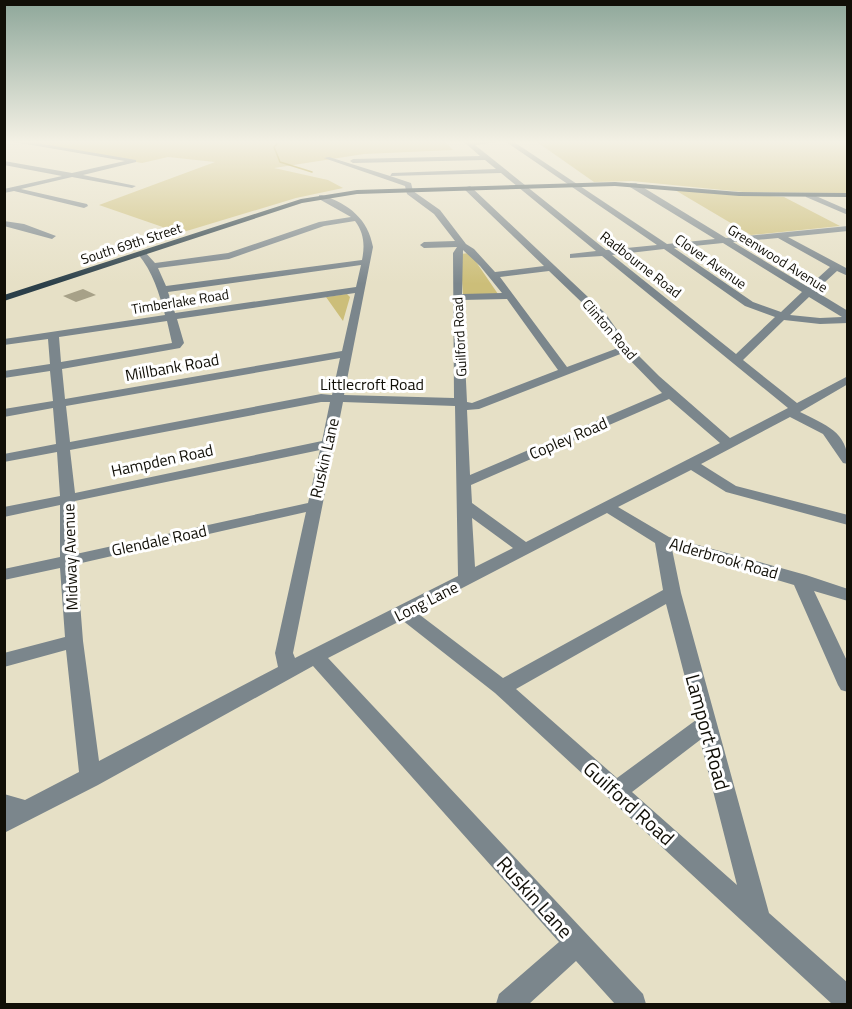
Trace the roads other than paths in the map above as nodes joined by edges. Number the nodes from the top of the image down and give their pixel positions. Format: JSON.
{"nodes":[{"id":1,"x":407,"y":189,"type":"edge"},
{"id":2,"x":408,"y":189,"type":"edge"},
{"id":3,"x":468,"y":189,"type":"edge"},
{"id":4,"x":524,"y":189,"type":"edge"},
{"id":5,"x":580,"y":189,"type":"edge"},
{"id":6,"x":640,"y":189,"type":"edge"},
{"id":7,"x":680,"y":189,"type":"edge"},
{"id":8,"x":8,"y":190,"type":"edge"},
{"id":9,"x":809,"y":195,"type":"junction"},
{"id":10,"x":848,"y":195,"type":"edge"},
{"id":11,"x":322,"y":197,"type":"junction"},
{"id":12,"x":84,"y":206,"type":"dead end"},
{"id":13,"x":848,"y":213,"type":"edge"},
{"id":14,"x":357,"y":218,"type":"junction"},
{"id":15,"x":4,"y":223,"type":"edge"},
{"id":16,"x":848,"y":228,"type":"edge"},
{"id":17,"x":827,"y":230,"type":"junction"},
{"id":18,"x":779,"y":235,"type":"junction"},
{"id":19,"x":52,"y":236,"type":"dead end"},
{"id":20,"x":724,"y":241,"type":"junction"},
{"id":21,"x":848,"y":241,"type":"edge"},
{"id":22,"x":424,"y":244,"type":"dead end"},
{"id":23,"x":462,"y":245,"type":"junction"},
{"id":24,"x":665,"y":247,"type":"junction"},
{"id":25,"x":603,"y":253,"type":"junction"},
{"id":26,"x":142,"y":254,"type":"junction"},
{"id":27,"x":573,"y":256,"type":"dead end"},
{"id":28,"x":366,"y":261,"type":"junction"},
{"id":29,"x":152,"y":266,"type":"junction"},
{"id":30,"x":835,"y":267,"type":"junction"},
{"id":31,"x":553,"y":268,"type":"junction"},
{"id":32,"x":848,"y":273,"type":"edge"},
{"id":33,"x":493,"y":275,"type":"junction"},
{"id":34,"x":359,"y":289,"type":"junction"},
{"id":35,"x":161,"y":290,"type":"junction"},
{"id":36,"x":808,"y":293,"type":"junction"},
{"id":37,"x":509,"y":296,"type":"junction"},
{"id":38,"x":457,"y":297,"type":"junction"},
{"id":39,"x":4,"y":298,"type":"edge"},
{"id":40,"x":171,"y":317,"type":"junction"},
{"id":41,"x":784,"y":317,"type":"junction"},
{"id":42,"x":848,"y":318,"type":"edge"},
{"id":43,"x":52,"y":336,"type":"junction"},
{"id":44,"x":4,"y":342,"type":"edge"},
{"id":45,"x":625,"y":350,"type":"junction"},
{"id":46,"x":345,"y":354,"type":"junction"},
{"id":47,"x":737,"y":359,"type":"junction"},
{"id":48,"x":54,"y":367,"type":"junction"},
{"id":49,"x":564,"y":371,"type":"junction"},
{"id":50,"x":4,"y":375,"type":"edge"},
{"id":51,"x":848,"y":379,"type":"edge"},
{"id":52,"x":672,"y":393,"type":"junction"},
{"id":53,"x":336,"y":399,"type":"junction"},
{"id":54,"x":58,"y":403,"type":"junction"},
{"id":55,"x":463,"y":405,"type":"junction"},
{"id":56,"x":794,"y":410,"type":"junction"},
{"id":57,"x":4,"y":413,"type":"edge"},
{"id":58,"x":729,"y":443,"type":"junction"},
{"id":59,"x":327,"y":444,"type":"junction"},
{"id":60,"x":64,"y":446,"type":"junction"},
{"id":61,"x":4,"y":458,"type":"edge"},
{"id":62,"x":848,"y":460,"type":"edge"},
{"id":63,"x":691,"y":464,"type":"junction"},
{"id":64,"x":464,"y":483,"type":"junction"},
{"id":65,"x":68,"y":498,"type":"junction"},
{"id":66,"x":465,"y":505,"type":"junction"},
{"id":67,"x":314,"y":506,"type":"junction"},
{"id":68,"x":607,"y":507,"type":"junction"},
{"id":69,"x":4,"y":512,"type":"edge"},
{"id":70,"x":848,"y":520,"type":"edge"},
{"id":71,"x":663,"y":541,"type":"junction"},
{"id":72,"x":525,"y":550,"type":"junction"},
{"id":73,"x":68,"y":560,"type":"junction"},
{"id":74,"x":4,"y":574,"type":"edge"},
{"id":75,"x":800,"y":579,"type":"junction"},
{"id":76,"x":467,"y":580,"type":"junction"},
{"id":77,"x":672,"y":593,"type":"junction"},
{"id":78,"x":848,"y":595,"type":"edge"},
{"id":79,"x":404,"y":612,"type":"junction"},
{"id":80,"x":74,"y":641,"type":"junction"},
{"id":81,"x":315,"y":656,"type":"junction"},
{"id":82,"x":4,"y":660,"type":"edge"},
{"id":83,"x":288,"y":670,"type":"junction"},
{"id":84,"x":848,"y":685,"type":"edge"},
{"id":85,"x":502,"y":688,"type":"junction"},
{"id":86,"x":706,"y":724,"type":"junction"},
{"id":87,"x":90,"y":778,"type":"junction"},
{"id":88,"x":616,"y":790,"type":"junction"},
{"id":89,"x":4,"y":804,"type":"edge"},
{"id":90,"x":28,"y":811,"type":"junction"},
{"id":91,"x":4,"y":823,"type":"edge"},
{"id":92,"x":759,"y":922,"type":"junction"},
{"id":93,"x":577,"y":943,"type":"junction"},
{"id":94,"x":848,"y":1001,"type":"edge"},
{"id":95,"x":509,"y":1005,"type":"edge"},
{"id":96,"x":633,"y":1005,"type":"edge"}],
"edges":[{"from":1,"to":11,"type":"main road","name":"South 69th Street"},
{"from":2,"to":23,"type":"street"},
{"from":3,"to":31,"type":"street","name":"Clinton Road"},
{"from":4,"to":25,"type":"street","name":"Radbourne Road"},
{"from":5,"to":24,"type":"street","name":"Clover Avenue"},
{"from":6,"to":20,"type":"street","name":"Greenwood Avenue"},
{"from":7,"to":9,"type":"main road","name":"South 69th Street"},
{"from":8,"to":12,"type":"street"},
{"from":9,"to":10,"type":"main road","name":"South 69th Street"},
{"from":9,"to":13,"type":"street"},
{"from":11,"to":14,"type":"street"},
{"from":11,"to":26,"type":"main road","name":"South 69th Street"},
{"from":14,"to":28,"type":"street","name":"Ruskin Lane"},
{"from":14,"to":29,"type":"street"},
{"from":15,"to":19,"type":"street"},
{"from":16,"to":17,"type":"street"},
{"from":17,"to":18,"type":"street"},
{"from":17,"to":21,"type":"street"},
{"from":18,"to":20,"type":"street"},
{"from":18,"to":30,"type":"street"},
{"from":20,"to":24,"type":"street"},
{"from":20,"to":36,"type":"street","name":"Greenwood Avenue"},
{"from":22,"to":23,"type":"street"},
{"from":23,"to":33,"type":"street"},
{"from":23,"to":38,"type":"street","name":"Guilford Road"},
{"from":24,"to":25,"type":"street"},
{"from":24,"to":41,"type":"street","name":"Clover Avenue"},
{"from":25,"to":27,"type":"street"},
{"from":25,"to":47,"type":"street","name":"Radbourne Road"},
{"from":26,"to":29,"type":"street"},
{"from":26,"to":39,"type":"main road","name":"South 69th Street"},
{"from":28,"to":34,"type":"street","name":"Ruskin Lane"},
{"from":28,"to":35,"type":"street"},
{"from":29,"to":35,"type":"street"},
{"from":30,"to":32,"type":"street"},
{"from":30,"to":36,"type":"street"},
{"from":31,"to":33,"type":"street"},
{"from":31,"to":45,"type":"street","name":"Clinton Road"},
{"from":33,"to":37,"type":"street"},
{"from":34,"to":40,"type":"street","name":"Timberlake Road"},
{"from":34,"to":46,"type":"street","name":"Ruskin Lane"},
{"from":35,"to":40,"type":"street"},
{"from":36,"to":41,"type":"street"},
{"from":36,"to":42,"type":"street","name":"Greenwood Avenue"},
{"from":37,"to":38,"type":"street"},
{"from":37,"to":49,"type":"street"},
{"from":38,"to":55,"type":"street","name":"Guilford Road"},
{"from":40,"to":43,"type":"street","name":"Timberlake Road"},
{"from":40,"to":48,"type":"street"},
{"from":41,"to":42,"type":"street","name":"Clover Avenue"},
{"from":41,"to":47,"type":"street"},
{"from":43,"to":44,"type":"street","name":"Timberlake Road"},
{"from":43,"to":48,"type":"street","name":"Midway Avenue"},
{"from":45,"to":49,"type":"street","name":"Littlecroft Road"},
{"from":45,"to":52,"type":"street","name":"Clinton Road"},
{"from":46,"to":53,"type":"street","name":"Ruskin Lane"},
{"from":46,"to":54,"type":"street","name":"Millbank Road"},
{"from":47,"to":56,"type":"street","name":"Radbourne Road"},
{"from":48,"to":50,"type":"street"},
{"from":48,"to":54,"type":"street","name":"Midway Avenue"},
{"from":49,"to":55,"type":"street","name":"Littlecroft Road"},
{"from":51,"to":56,"type":"street","name":"Long Lane"},
{"from":52,"to":58,"type":"street","name":"Clinton Road"},
{"from":52,"to":64,"type":"street","name":"Copley Road"},
{"from":53,"to":55,"type":"street","name":"Littlecroft Road"},
{"from":53,"to":59,"type":"street","name":"Ruskin Lane"},
{"from":53,"to":60,"type":"street","name":"Littlecroft Road"},
{"from":54,"to":57,"type":"street","name":"Millbank Road"},
{"from":54,"to":60,"type":"street","name":"Midway Avenue"},
{"from":55,"to":64,"type":"street","name":"Guilford Road"},
{"from":56,"to":58,"type":"street","name":"Long Lane"},
{"from":56,"to":62,"type":"street","name":"Radbourne Road"},
{"from":58,"to":63,"type":"street","name":"Long Lane"},
{"from":59,"to":65,"type":"street","name":"Hampden Road"},
{"from":59,"to":67,"type":"street","name":"Ruskin Lane"},
{"from":60,"to":61,"type":"street","name":"Littlecroft Road"},
{"from":60,"to":65,"type":"street","name":"Midway Avenue"},
{"from":63,"to":68,"type":"street","name":"Long Lane"},
{"from":63,"to":70,"type":"street"},
{"from":64,"to":66,"type":"street","name":"Guilford Road"},
{"from":65,"to":69,"type":"street","name":"Hampden Road"},
{"from":65,"to":73,"type":"street","name":"Midway Avenue"},
{"from":66,"to":72,"type":"street"},
{"from":66,"to":76,"type":"street","name":"Guilford Road"},
{"from":67,"to":73,"type":"street","name":"Glendale Road"},
{"from":67,"to":83,"type":"street","name":"Ruskin Lane"},
{"from":68,"to":71,"type":"street","name":"Alderbrook Road"},
{"from":68,"to":72,"type":"street","name":"Long Lane"},
{"from":71,"to":75,"type":"street","name":"Alderbrook Road"},
{"from":71,"to":77,"type":"street","name":"Lamport Road"},
{"from":72,"to":76,"type":"street","name":"Long Lane"},
{"from":73,"to":74,"type":"street","name":"Glendale Road"},
{"from":73,"to":80,"type":"street","name":"Midway Avenue"},
{"from":75,"to":78,"type":"street","name":"Alderbrook Road"},
{"from":75,"to":84,"type":"street"},
{"from":76,"to":79,"type":"street","name":"Long Lane"},
{"from":77,"to":85,"type":"street"},
{"from":77,"to":86,"type":"street","name":"Lamport Road"},
{"from":79,"to":81,"type":"street","name":"Long Lane"},
{"from":79,"to":85,"type":"street","name":"Guilford Road"},
{"from":80,"to":82,"type":"street"},
{"from":80,"to":87,"type":"street","name":"Midway Avenue"},
{"from":81,"to":83,"type":"street","name":"Long Lane"},
{"from":81,"to":93,"type":"street","name":"Ruskin Lane"},
{"from":83,"to":87,"type":"street","name":"Long Lane"},
{"from":85,"to":88,"type":"street","name":"Guilford Road"},
{"from":86,"to":88,"type":"street"},
{"from":86,"to":92,"type":"street","name":"Lamport Road"},
{"from":87,"to":90,"type":"street","name":"Long Lane"},
{"from":88,"to":92,"type":"street","name":"Guilford Road"},
{"from":89,"to":90,"type":"street"},
{"from":90,"to":91,"type":"street","name":"Long Lane"},
{"from":92,"to":94,"type":"street","name":"Guilford Road"},
{"from":93,"to":95,"type":"street"},
{"from":93,"to":96,"type":"street","name":"Ruskin Lane"}]}
